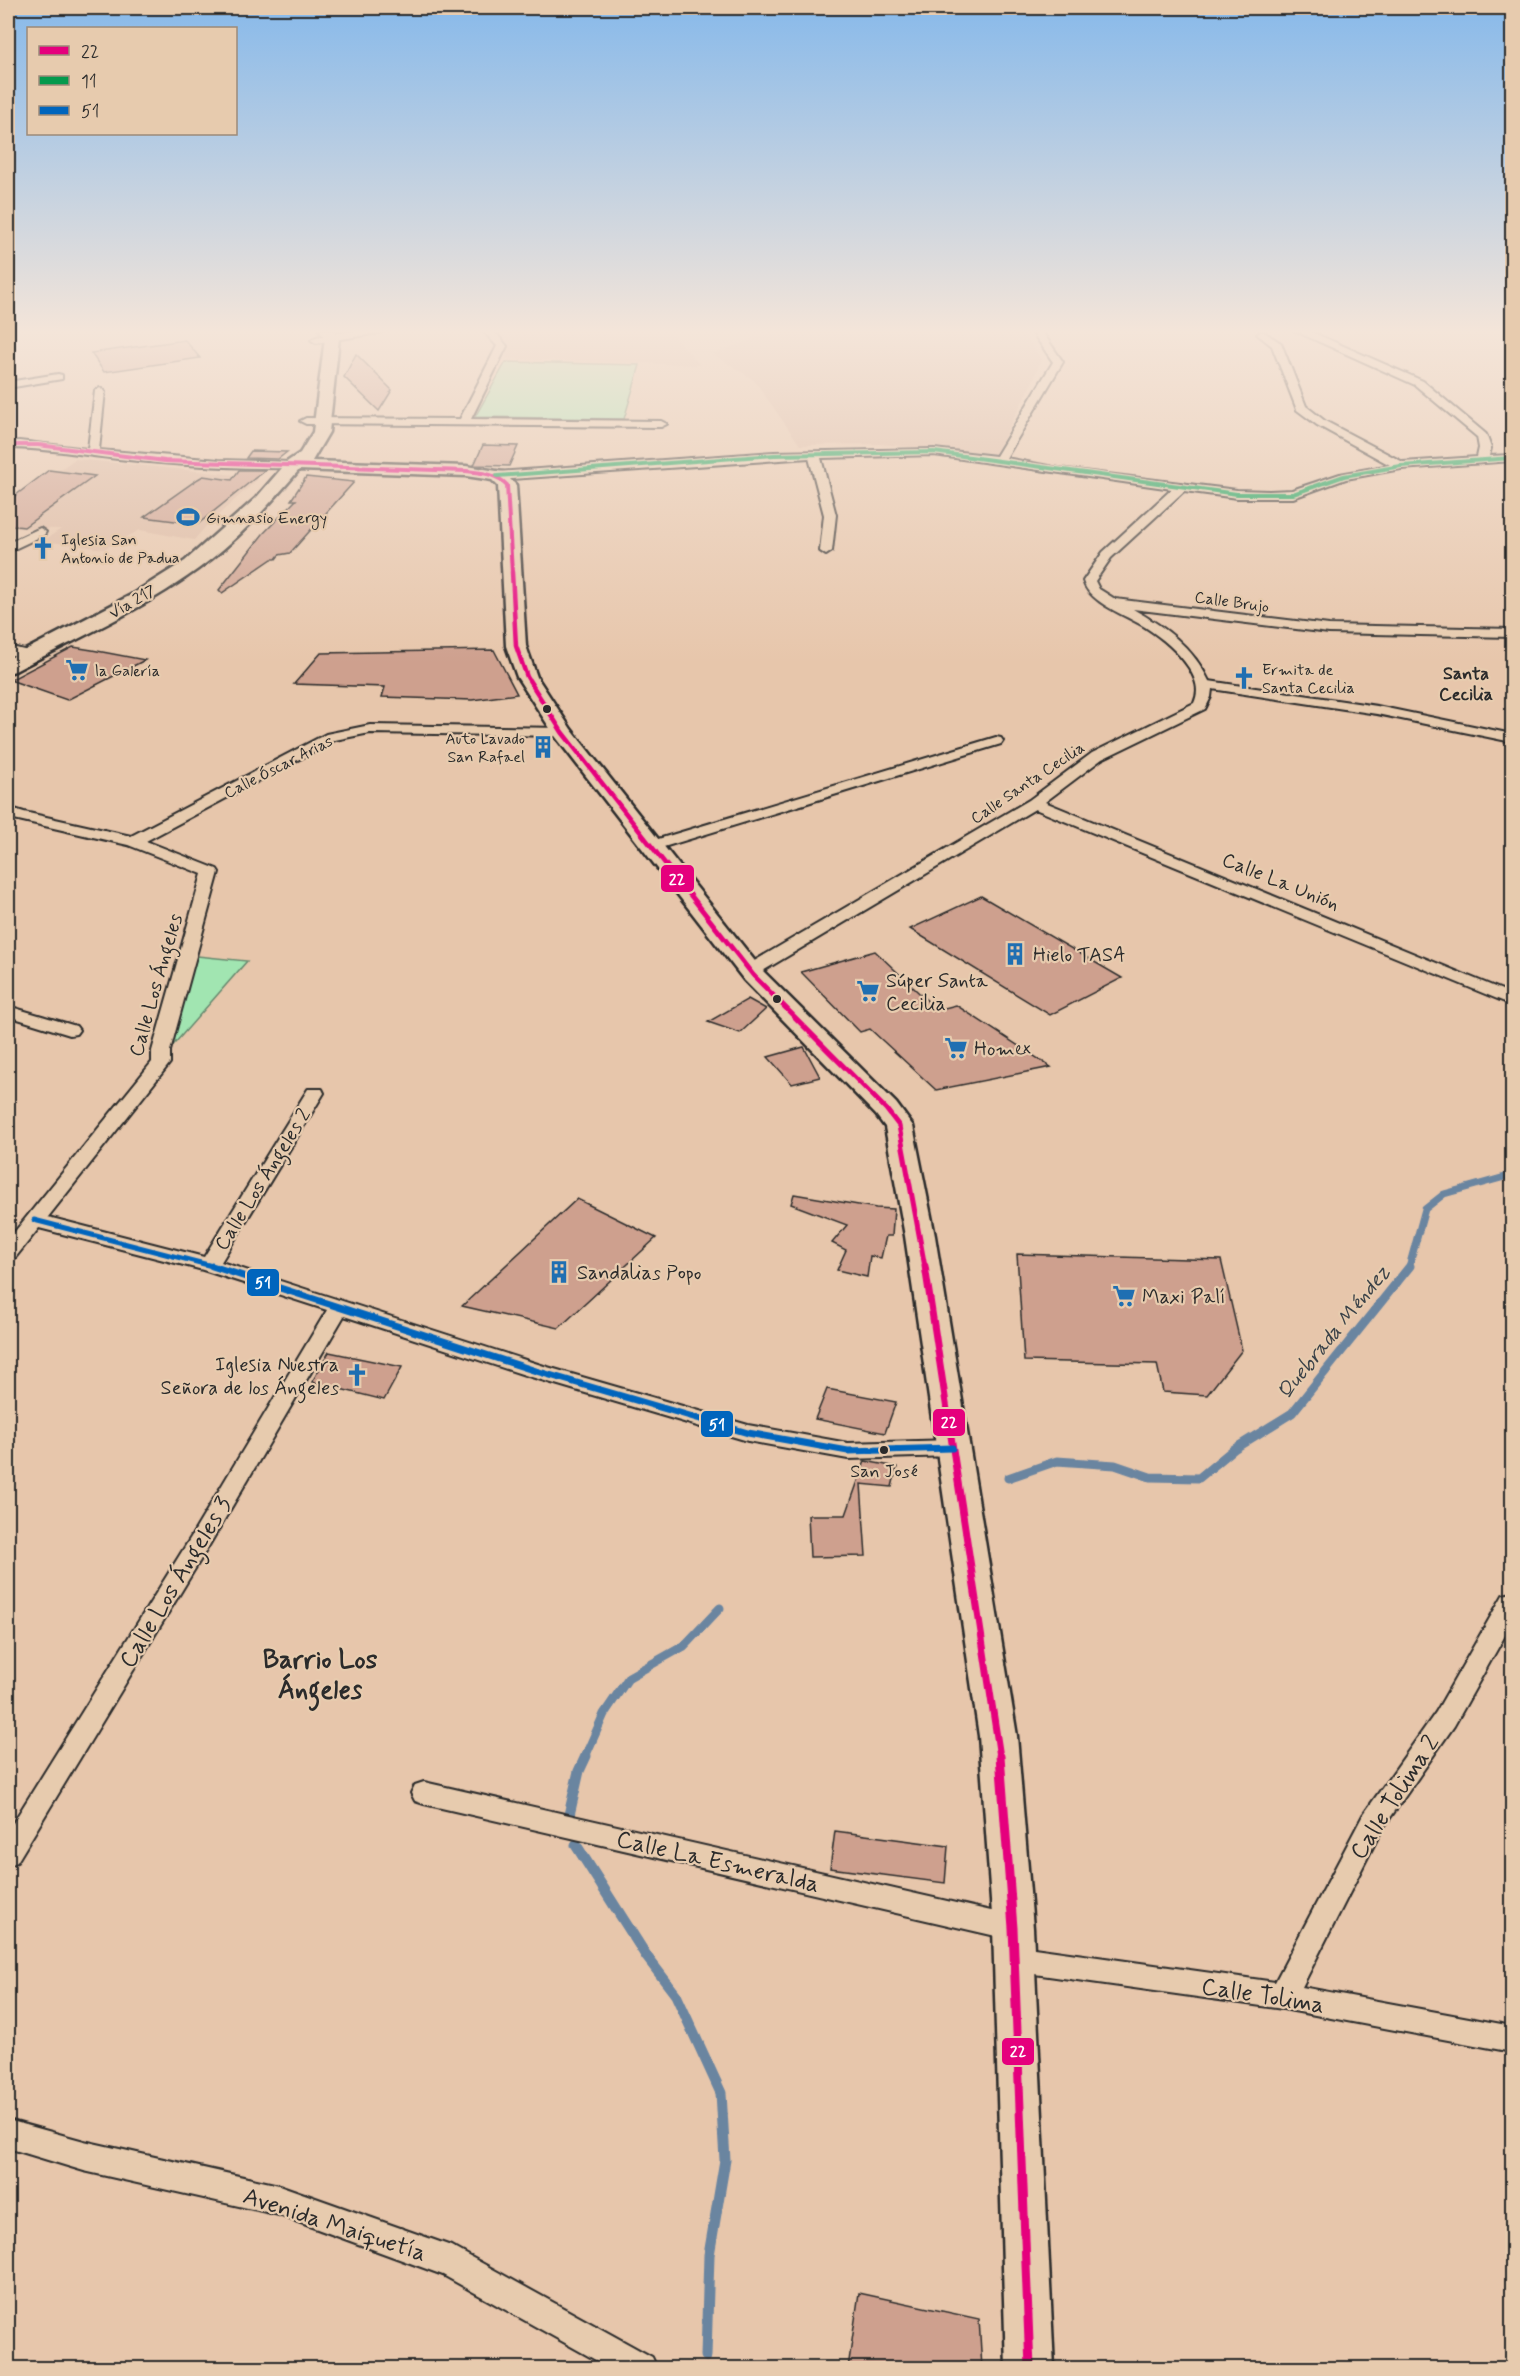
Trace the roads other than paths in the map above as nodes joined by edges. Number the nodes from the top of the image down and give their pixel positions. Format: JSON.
{"nodes":[{"id":1,"x":94,"y":441,"type":"edge"},
{"id":2,"x":312,"y":441,"type":"edge"},
{"id":3,"x":332,"y":441,"type":"edge"},
{"id":4,"x":1011,"y":441,"type":"edge"},
{"id":5,"x":1354,"y":441,"type":"edge"},
{"id":6,"x":1483,"y":441,"type":"edge"},
{"id":7,"x":11,"y":446,"type":"edge"},
{"id":8,"x":93,"y":453,"type":"junction"},
{"id":9,"x":814,"y":454,"type":"junction"},
{"id":10,"x":1512,"y":458,"type":"edge"},
{"id":11,"x":999,"y":461,"type":"junction"},
{"id":12,"x":1482,"y":461,"type":"junction"},
{"id":13,"x":294,"y":465,"type":"junction"},
{"id":14,"x":1401,"y":466,"type":"junction"},
{"id":15,"x":403,"y":468,"type":"junction"},
{"id":16,"x":497,"y":476,"type":"junction"},
{"id":17,"x":1181,"y":487,"type":"junction"},
{"id":18,"x":40,"y":532,"type":"dead end"},
{"id":19,"x":8,"y":548,"type":"edge"},
{"id":20,"x":826,"y":551,"type":"dead end"},
{"id":21,"x":1112,"y":603,"type":"junction"},
{"id":22,"x":1512,"y":633,"type":"edge"},
{"id":23,"x":8,"y":650,"type":"edge"},
{"id":24,"x":31,"y":656,"type":"junction"},
{"id":25,"x":8,"y":667,"type":"edge"},
{"id":26,"x":1204,"y":684,"type":"junction"},
{"id":27,"x":562,"y":732,"type":"junction"},
{"id":28,"x":1512,"y":738,"type":"edge"},
{"id":29,"x":996,"y":741,"type":"dead end"},
{"id":30,"x":1034,"y":803,"type":"junction"},
{"id":31,"x":11,"y":817,"type":"edge"},
{"id":32,"x":133,"y":841,"type":"junction"},
{"id":33,"x":651,"y":846,"type":"junction"},
{"id":34,"x":750,"y":971,"type":"junction"},
{"id":35,"x":1512,"y":1000,"type":"edge"},
{"id":36,"x":8,"y":1011,"type":"edge"},
{"id":37,"x":70,"y":1030,"type":"dead end"},
{"id":38,"x":315,"y":1093,"type":"dead end"},
{"id":39,"x":34,"y":1220,"type":"junction"},
{"id":40,"x":8,"y":1253,"type":"edge"},
{"id":41,"x":209,"y":1265,"type":"junction"},
{"id":42,"x":339,"y":1307,"type":"junction"},
{"id":43,"x":952,"y":1448,"type":"junction"},
{"id":44,"x":1512,"y":1602,"type":"edge"},
{"id":45,"x":424,"y":1793,"type":"dead end"},
{"id":46,"x":8,"y":1854,"type":"edge"},
{"id":47,"x":1013,"y":1943,"type":"junction"},
{"id":48,"x":1283,"y":1996,"type":"junction"},
{"id":49,"x":1512,"y":2039,"type":"edge"},
{"id":50,"x":8,"y":2134,"type":"edge"},
{"id":51,"x":641,"y":2368,"type":"edge"},
{"id":52,"x":1030,"y":2368,"type":"edge"}],
"edges":[{"from":1,"to":8,"type":"street"},
{"from":2,"to":13,"type":"main road","name":"Vía 217"},
{"from":3,"to":15,"type":"main road"},
{"from":4,"to":11,"type":"street"},
{"from":5,"to":14,"type":"street"},
{"from":6,"to":12,"type":"street"},
{"from":7,"to":8,"type":"street"},
{"from":8,"to":13,"type":"street"},
{"from":9,"to":11,"type":"street"},
{"from":9,"to":16,"type":"street"},
{"from":9,"to":20,"type":"street"},
{"from":10,"to":12,"type":"street"},
{"from":11,"to":17,"type":"street"},
{"from":12,"to":14,"type":"street"},
{"from":13,"to":15,"type":"main road"},
{"from":13,"to":24,"type":"main road","name":"Vía 217"},
{"from":14,"to":17,"type":"street"},
{"from":15,"to":16,"type":"main road"},
{"from":16,"to":27,"type":"main road"},
{"from":17,"to":21,"type":"street"},
{"from":18,"to":19,"type":"street"},
{"from":21,"to":22,"type":"street","name":"Calle Brujo"},
{"from":21,"to":26,"type":"street"},
{"from":23,"to":24,"type":"street"},
{"from":24,"to":25,"type":"main road","name":"Vía 217"},
{"from":26,"to":28,"type":"street"},
{"from":26,"to":30,"type":"street","name":"Calle Santa Cecilia"},
{"from":27,"to":32,"type":"street","name":"Calle Óscar Arias"},
{"from":27,"to":33,"type":"main road"},
{"from":29,"to":33,"type":"street"},
{"from":30,"to":34,"type":"street","name":"Calle Santa Cecilia"},
{"from":30,"to":35,"type":"street","name":"Calle La Unión"},
{"from":31,"to":32,"type":"street"},
{"from":32,"to":39,"type":"street","name":"Calle Los Ángeles"},
{"from":33,"to":34,"type":"main road"},
{"from":34,"to":43,"type":"main road"},
{"from":36,"to":37,"type":"street"},
{"from":38,"to":41,"type":"street","name":"Calle Los Ángeles 2"},
{"from":39,"to":40,"type":"street","name":"Calle Los Ángeles"},
{"from":39,"to":41,"type":"street"},
{"from":41,"to":42,"type":"street"},
{"from":42,"to":43,"type":"street"},
{"from":42,"to":46,"type":"street","name":"Calle Los Ángeles 3"},
{"from":43,"to":47,"type":"main road"},
{"from":44,"to":48,"type":"street","name":"Calle Tolima 2"},
{"from":45,"to":47,"type":"street","name":"Calle La Esmeralda"},
{"from":47,"to":48,"type":"street","name":"Calle Tolima"},
{"from":47,"to":52,"type":"main road"},
{"from":48,"to":49,"type":"street","name":"Calle Tolima"},
{"from":50,"to":51,"type":"street","name":"Avenida Maiquetía"}]}
